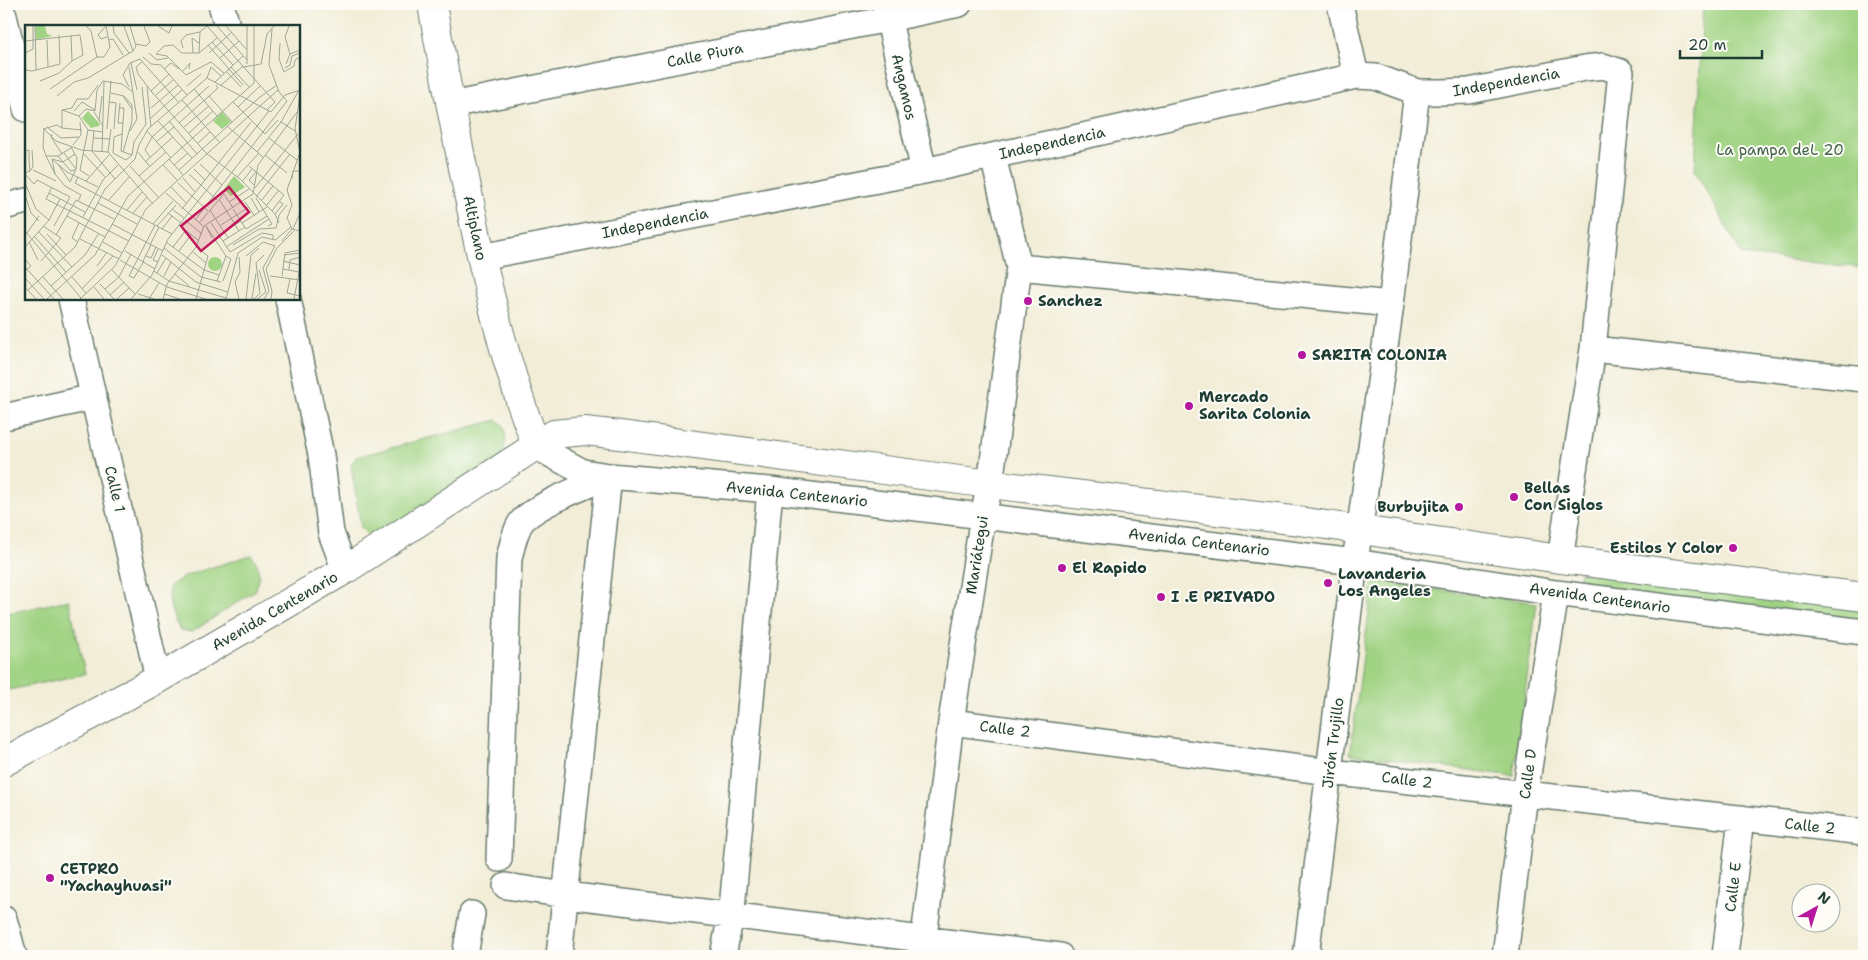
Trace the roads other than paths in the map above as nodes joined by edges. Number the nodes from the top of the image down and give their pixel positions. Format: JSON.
{"nodes":[{"id":1,"x":221,"y":4,"type":"edge"},
{"id":2,"x":432,"y":4,"type":"edge"},
{"id":3,"x":960,"y":4,"type":"edge"},
{"id":4,"x":1340,"y":4,"type":"edge"},
{"id":5,"x":886,"y":12,"type":"edge"},
{"id":6,"x":4,"y":16,"type":"edge"},
{"id":7,"x":227,"y":25,"type":"edge"},
{"id":8,"x":1356,"y":76,"type":"junction"},
{"id":9,"x":1417,"y":92,"type":"junction"},
{"id":10,"x":25,"y":105,"type":"edge"},
{"id":11,"x":450,"y":105,"type":"junction"},
{"id":12,"x":993,"y":156,"type":"junction"},
{"id":13,"x":924,"y":171,"type":"junction"},
{"id":14,"x":25,"y":202,"type":"edge"},
{"id":15,"x":4,"y":207,"type":"edge"},
{"id":16,"x":481,"y":257,"type":"junction"},
{"id":17,"x":1019,"y":267,"type":"junction"},
{"id":18,"x":71,"y":300,"type":"edge"},
{"id":19,"x":288,"y":300,"type":"edge"},
{"id":20,"x":1391,"y":304,"type":"junction"},
{"id":21,"x":1593,"y":349,"type":"junction"},
{"id":22,"x":1864,"y":379,"type":"edge"},
{"id":23,"x":94,"y":397,"type":"junction"},
{"id":24,"x":4,"y":417,"type":"edge"},
{"id":25,"x":537,"y":447,"type":"junction"},
{"id":26,"x":609,"y":476,"type":"junction"},
{"id":27,"x":990,"y":484,"type":"junction"},
{"id":28,"x":770,"y":490,"type":"junction"},
{"id":29,"x":983,"y":516,"type":"junction"},
{"id":30,"x":1360,"y":530,"type":"junction"},
{"id":31,"x":1560,"y":560,"type":"junction"},
{"id":32,"x":1355,"y":562,"type":"junction"},
{"id":33,"x":345,"y":570,"type":"junction"},
{"id":34,"x":1556,"y":593,"type":"junction"},
{"id":35,"x":1864,"y":597,"type":"edge"},
{"id":36,"x":1864,"y":632,"type":"edge"},
{"id":37,"x":158,"y":679,"type":"junction"},
{"id":38,"x":951,"y":722,"type":"junction"},
{"id":39,"x":4,"y":762,"type":"edge"},
{"id":40,"x":1330,"y":772,"type":"junction"},
{"id":41,"x":1525,"y":794,"type":"junction"},
{"id":42,"x":1742,"y":818,"type":"junction"},
{"id":43,"x":1864,"y":832,"type":"edge"},
{"id":44,"x":499,"y":859,"type":"dead end"},
{"id":45,"x":506,"y":886,"type":"dead end"},
{"id":46,"x":566,"y":895,"type":"junction"},
{"id":47,"x":472,"y":914,"type":"dead end"},
{"id":48,"x":731,"y":916,"type":"junction"},
{"id":49,"x":4,"y":919,"type":"edge"},
{"id":50,"x":921,"y":948,"type":"edge"},
{"id":51,"x":14,"y":956,"type":"edge"},
{"id":52,"x":465,"y":956,"type":"edge"},
{"id":53,"x":559,"y":956,"type":"edge"},
{"id":54,"x":723,"y":956,"type":"edge"},
{"id":55,"x":1060,"y":956,"type":"edge"},
{"id":56,"x":1306,"y":956,"type":"edge"},
{"id":57,"x":1505,"y":956,"type":"edge"},
{"id":58,"x":1725,"y":956,"type":"edge"}],
"edges":[{"from":1,"to":7,"type":"street"},
{"from":2,"to":11,"type":"street","name":"Altiplano"},
{"from":3,"to":5,"type":"street","name":"Calle Piura"},
{"from":4,"to":8,"type":"street"},
{"from":5,"to":11,"type":"street","name":"Calle Piura"},
{"from":5,"to":13,"type":"street","name":"Angamos"},
{"from":6,"to":10,"type":"street"},
{"from":8,"to":9,"type":"street","name":"Independencia"},
{"from":8,"to":12,"type":"street","name":"Independencia"},
{"from":9,"to":20,"type":"street","name":"Jirón Trujillo"},
{"from":9,"to":21,"type":"street","name":"Independencia"},
{"from":11,"to":16,"type":"street","name":"Altiplano"},
{"from":12,"to":13,"type":"street","name":"Independencia"},
{"from":12,"to":17,"type":"street","name":"Mariátegui"},
{"from":13,"to":16,"type":"street","name":"Independencia"},
{"from":14,"to":15,"type":"street"},
{"from":16,"to":25,"type":"street","name":"Altiplano"},
{"from":17,"to":20,"type":"street"},
{"from":17,"to":27,"type":"street","name":"Mariátegui"},
{"from":18,"to":23,"type":"street","name":"Calle 1"},
{"from":19,"to":33,"type":"street"},
{"from":20,"to":30,"type":"street","name":"Jirón Trujillo"},
{"from":21,"to":22,"type":"street"},
{"from":21,"to":31,"type":"street"},
{"from":23,"to":24,"type":"street"},
{"from":23,"to":37,"type":"street","name":"Calle 1"},
{"from":25,"to":26,"type":"street","name":"Avenida Centenario"},
{"from":25,"to":27,"type":"street","name":"Avenida Centenario"},
{"from":25,"to":33,"type":"street","name":"Avenida Centenario"},
{"from":26,"to":28,"type":"street","name":"Avenida Centenario"},
{"from":26,"to":44,"type":"street"},
{"from":26,"to":46,"type":"street"},
{"from":27,"to":29,"type":"street","name":"Mariátegui"},
{"from":27,"to":30,"type":"street","name":"Avenida Centenario"},
{"from":28,"to":29,"type":"street","name":"Avenida Centenario"},
{"from":28,"to":48,"type":"street"},
{"from":29,"to":32,"type":"street","name":"Avenida Centenario"},
{"from":29,"to":38,"type":"street","name":"Mariátegui"},
{"from":30,"to":31,"type":"street","name":"Avenida Centenario"},
{"from":30,"to":32,"type":"street","name":"Jirón Trujillo"},
{"from":31,"to":35,"type":"street","name":"Avenida Centenario"},
{"from":32,"to":34,"type":"street","name":"Avenida Centenario"},
{"from":32,"to":40,"type":"street","name":"Jirón Trujillo"},
{"from":33,"to":37,"type":"street","name":"Avenida Centenario"},
{"from":34,"to":36,"type":"street","name":"Avenida Centenario"},
{"from":34,"to":41,"type":"street","name":"Calle D"},
{"from":37,"to":39,"type":"street","name":"Avenida Centenario"},
{"from":38,"to":40,"type":"street","name":"Calle 2"},
{"from":38,"to":50,"type":"street","name":"Mariátegui"},
{"from":40,"to":41,"type":"street","name":"Calle 2"},
{"from":40,"to":56,"type":"street","name":"Jirón Trujillo"},
{"from":41,"to":42,"type":"street","name":"Calle 2"},
{"from":41,"to":57,"type":"street","name":"Calle D"},
{"from":42,"to":43,"type":"street","name":"Calle 2"},
{"from":42,"to":58,"type":"street","name":"Calle E"},
{"from":45,"to":46,"type":"street"},
{"from":46,"to":48,"type":"street"},
{"from":46,"to":53,"type":"street"},
{"from":47,"to":52,"type":"street"},
{"from":48,"to":50,"type":"street"},
{"from":48,"to":54,"type":"street"},
{"from":49,"to":51,"type":"street"},
{"from":50,"to":55,"type":"street"}]}
